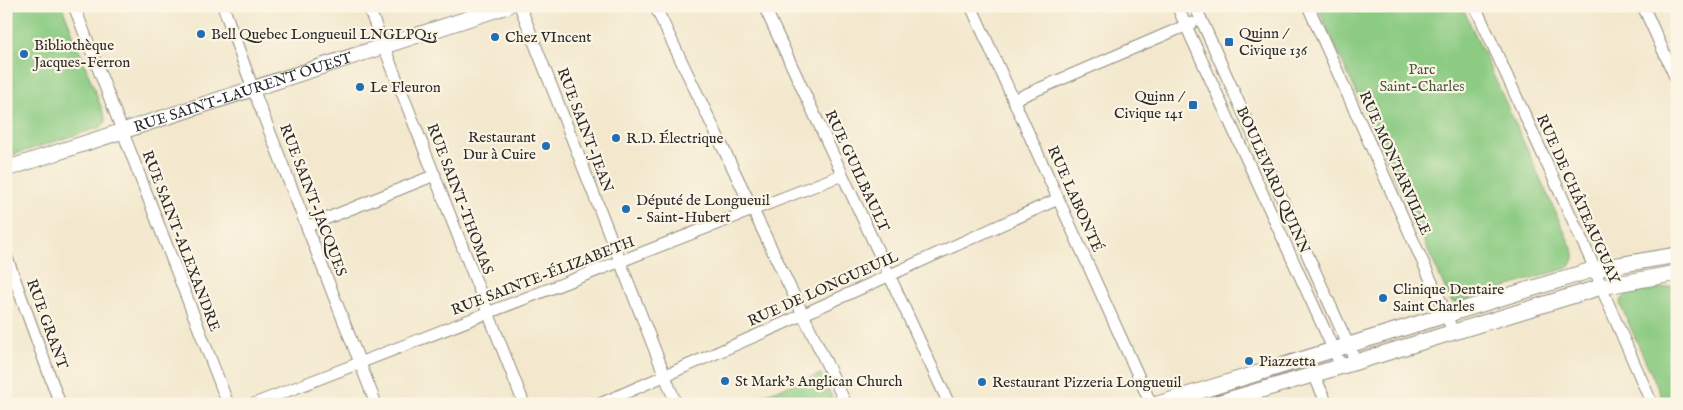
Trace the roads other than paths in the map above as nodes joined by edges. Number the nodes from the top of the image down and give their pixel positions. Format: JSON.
{"nodes":[{"id":1,"x":74,"y":6,"type":"edge"},
{"id":2,"x":223,"y":6,"type":"edge"},
{"id":3,"x":368,"y":6,"type":"edge"},
{"id":4,"x":507,"y":6,"type":"edge"},
{"id":5,"x":520,"y":6,"type":"edge"},
{"id":6,"x":655,"y":6,"type":"edge"},
{"id":7,"x":764,"y":6,"type":"edge"},
{"id":8,"x":971,"y":6,"type":"edge"},
{"id":9,"x":1177,"y":6,"type":"edge"},
{"id":10,"x":1195,"y":6,"type":"edge"},
{"id":11,"x":1308,"y":6,"type":"edge"},
{"id":12,"x":1475,"y":6,"type":"edge"},
{"id":13,"x":1643,"y":6,"type":"edge"},
{"id":14,"x":1201,"y":19,"type":"junction"},
{"id":15,"x":1186,"y":25,"type":"junction"},
{"id":16,"x":384,"y":46,"type":"junction"},
{"id":17,"x":1677,"y":81,"type":"edge"},
{"id":18,"x":253,"y":89,"type":"junction"},
{"id":19,"x":1013,"y":100,"type":"junction"},
{"id":20,"x":122,"y":131,"type":"junction"},
{"id":21,"x":6,"y":169,"type":"edge"},
{"id":22,"x":435,"y":175,"type":"junction"},
{"id":23,"x":842,"y":175,"type":"junction"},
{"id":24,"x":1058,"y":199,"type":"junction"},
{"id":25,"x":753,"y":210,"type":"junction"},
{"id":26,"x":308,"y":226,"type":"junction"},
{"id":27,"x":6,"y":255,"type":"edge"},
{"id":28,"x":1677,"y":255,"type":"edge"},
{"id":29,"x":620,"y":262,"type":"junction"},
{"id":30,"x":1595,"y":269,"type":"junction"},
{"id":31,"x":1677,"y":273,"type":"edge"},
{"id":32,"x":889,"y":276,"type":"junction"},
{"id":33,"x":1601,"y":287,"type":"junction"},
{"id":34,"x":488,"y":313,"type":"junction"},
{"id":35,"x":803,"y":314,"type":"junction"},
{"id":36,"x":1447,"y":315,"type":"junction"},
{"id":37,"x":1453,"y":332,"type":"junction"},
{"id":38,"x":1349,"y":346,"type":"junction"},
{"id":39,"x":1334,"y":351,"type":"junction"},
{"id":40,"x":360,"y":362,"type":"junction"},
{"id":41,"x":1356,"y":362,"type":"junction"},
{"id":42,"x":1341,"y":366,"type":"junction"},
{"id":43,"x":1314,"y":375,"type":"junction"},
{"id":44,"x":665,"y":376,"type":"junction"},
{"id":45,"x":60,"y":404,"type":"edge"},
{"id":46,"x":228,"y":404,"type":"edge"},
{"id":47,"x":254,"y":404,"type":"edge"},
{"id":48,"x":376,"y":404,"type":"edge"},
{"id":49,"x":524,"y":404,"type":"edge"},
{"id":50,"x":600,"y":404,"type":"edge"},
{"id":51,"x":676,"y":404,"type":"edge"},
{"id":52,"x":846,"y":404,"type":"edge"},
{"id":53,"x":949,"y":404,"type":"edge"},
{"id":54,"x":1151,"y":404,"type":"edge"},
{"id":55,"x":1158,"y":404,"type":"edge"},
{"id":56,"x":1214,"y":404,"type":"edge"},
{"id":57,"x":1327,"y":404,"type":"edge"},
{"id":58,"x":1652,"y":404,"type":"edge"}],
"edges":[{"from":1,"to":20,"type":"street","name":"RUE SAINT-ALEXANDRE"},
{"from":2,"to":18,"type":"street","name":"RUE SAINT-JACQUES"},
{"from":3,"to":16,"type":"street","name":"RUE SAINT-THOMAS"},
{"from":4,"to":16,"type":"street","name":"RUE SAINT-LAURENT OUEST"},
{"from":5,"to":29,"type":"street","name":"RUE SAINT-JEAN"},
{"from":6,"to":25,"type":"street"},
{"from":7,"to":23,"type":"street","name":"RUE GUILBAULT"},
{"from":8,"to":19,"type":"street","name":"RUE LABONTÉ"},
{"from":9,"to":15,"type":"street","name":"BOULEVARD QUINN"},
{"from":10,"to":14,"type":"street","name":"BOULEVARD QUINN"},
{"from":11,"to":36,"type":"street","name":"RUE MONTARVILLE"},
{"from":12,"to":30,"type":"street","name":"RUE DE CHÂTEAUGUAY"},
{"from":13,"to":17,"type":"street"},
{"from":14,"to":15,"type":"street"},
{"from":14,"to":38,"type":"street","name":"BOULEVARD QUINN"},
{"from":15,"to":19,"type":"street"},
{"from":15,"to":39,"type":"street","name":"BOULEVARD QUINN"},
{"from":16,"to":18,"type":"street","name":"RUE SAINT-LAURENT OUEST"},
{"from":16,"to":22,"type":"street","name":"RUE SAINT-THOMAS"},
{"from":18,"to":20,"type":"street","name":"RUE SAINT-LAURENT OUEST"},
{"from":18,"to":26,"type":"street","name":"RUE SAINT-JACQUES"},
{"from":19,"to":24,"type":"street","name":"RUE LABONTÉ"},
{"from":20,"to":21,"type":"street","name":"RUE SAINT-LAURENT OUEST"},
{"from":20,"to":46,"type":"street","name":"RUE SAINT-ALEXANDRE"},
{"from":22,"to":26,"type":"street"},
{"from":22,"to":34,"type":"street","name":"RUE SAINT-THOMAS"},
{"from":23,"to":25,"type":"street","name":"RUE SAINTE-ÉLIZABETH"},
{"from":23,"to":32,"type":"street","name":"RUE GUILBAULT"},
{"from":24,"to":32,"type":"street","name":"RUE DE LONGUEUIL"},
{"from":24,"to":54,"type":"street","name":"RUE LABONTÉ"},
{"from":25,"to":29,"type":"street","name":"RUE SAINTE-ÉLIZABETH"},
{"from":25,"to":35,"type":"street"},
{"from":26,"to":40,"type":"street","name":"RUE SAINT-JACQUES"},
{"from":27,"to":45,"type":"street","name":"RUE GRANT"},
{"from":28,"to":30,"type":"street"},
{"from":29,"to":34,"type":"street","name":"RUE SAINTE-ÉLIZABETH"},
{"from":29,"to":44,"type":"street","name":"RUE SAINT-JEAN"},
{"from":30,"to":33,"type":"street","name":"RUE DE CHÂTEAUGUAY"},
{"from":30,"to":36,"type":"street"},
{"from":31,"to":33,"type":"street"},
{"from":32,"to":35,"type":"street","name":"RUE DE LONGUEUIL"},
{"from":32,"to":53,"type":"street","name":"RUE GUILBAULT"},
{"from":33,"to":37,"type":"street"},
{"from":33,"to":58,"type":"street","name":"RUE DE CHÂTEAUGUAY"},
{"from":34,"to":40,"type":"street","name":"RUE SAINTE-ÉLIZABETH"},
{"from":34,"to":49,"type":"street","name":"RUE SAINT-THOMAS"},
{"from":35,"to":44,"type":"street","name":"RUE DE LONGUEUIL"},
{"from":35,"to":52,"type":"street"},
{"from":36,"to":37,"type":"street","name":"RUE MONTARVILLE"},
{"from":36,"to":38,"type":"street"},
{"from":37,"to":41,"type":"street"},
{"from":38,"to":39,"type":"street"},
{"from":38,"to":41,"type":"street","name":"BOULEVARD QUINN"},
{"from":39,"to":42,"type":"street","name":"BOULEVARD QUINN"},
{"from":39,"to":55,"type":"street"},
{"from":40,"to":47,"type":"street","name":"RUE SAINTE-ÉLIZABETH"},
{"from":40,"to":48,"type":"street","name":"RUE SAINT-JACQUES"},
{"from":41,"to":42,"type":"street"},
{"from":42,"to":43,"type":"street"},
{"from":43,"to":56,"type":"street"},
{"from":43,"to":57,"type":"street"},
{"from":44,"to":50,"type":"street","name":"RUE DE LONGUEUIL"},
{"from":44,"to":51,"type":"street","name":"RUE SAINT-JEAN"}]}
